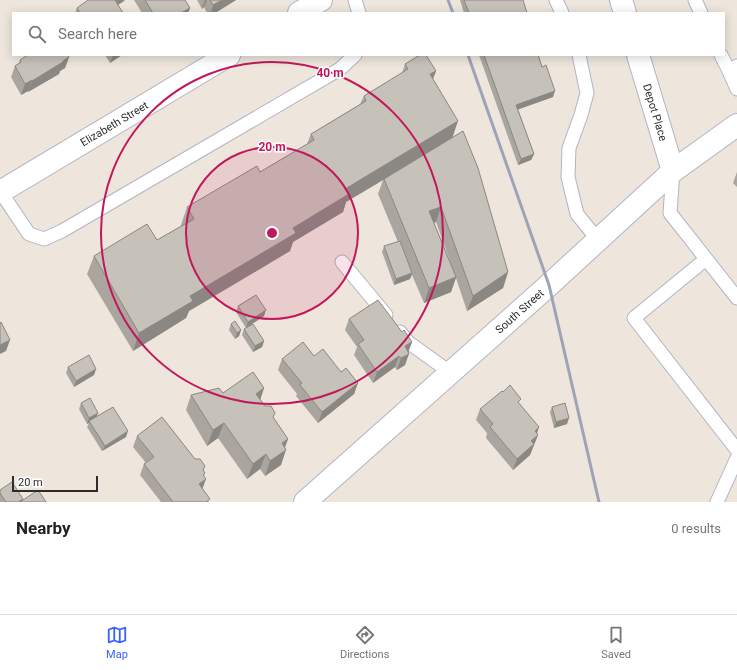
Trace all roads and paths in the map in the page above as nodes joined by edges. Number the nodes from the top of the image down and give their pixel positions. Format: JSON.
{"nodes":[{"id":1,"x":321,"y":0,"type":"edge"},
{"id":2,"x":355,"y":0,"type":"edge"},
{"id":3,"x":556,"y":0,"type":"edge"},
{"id":4,"x":621,"y":0,"type":"edge"},
{"id":5,"x":695,"y":0,"type":"edge"},
{"id":6,"x":301,"y":12,"type":"edge"},
{"id":7,"x":359,"y":12,"type":"edge"},
{"id":8,"x":562,"y":12,"type":"edge"},
{"id":9,"x":625,"y":12,"type":"edge"},
{"id":10,"x":701,"y":12,"type":"edge"},
{"id":11,"x":227,"y":56,"type":"edge"},
{"id":12,"x":354,"y":56,"type":"edge"},
{"id":13,"x":578,"y":56,"type":"edge"},
{"id":14,"x":638,"y":56,"type":"edge"},
{"id":15,"x":722,"y":56,"type":"edge"},
{"id":16,"x":733,"y":69,"type":"edge"},
{"id":17,"x":737,"y":89,"type":"edge"},
{"id":18,"x":737,"y":125,"type":"edge"},
{"id":19,"x":673,"y":171,"type":"junction"},
{"id":20,"x":0,"y":192,"type":"edge"},
{"id":21,"x":598,"y":240,"type":"junction"},
{"id":22,"x":706,"y":259,"type":"junction"},
{"id":23,"x":342,"y":262,"type":"dead end"},
{"id":24,"x":737,"y":298,"type":"edge"},
{"id":25,"x":451,"y":373,"type":"junction"},
{"id":26,"x":737,"y":450,"type":"edge"},
{"id":27,"x":737,"y":458,"type":"edge"},
{"id":28,"x":308,"y":501,"type":"edge"},
{"id":29,"x":717,"y":502,"type":"edge"}],
"edges":[{"from":1,"to":6,"type":"street"},
{"from":2,"to":7,"type":"lane"},
{"from":3,"to":8,"type":"lane"},
{"from":4,"to":9,"type":"street"},
{"from":5,"to":10,"type":"lane"},
{"from":11,"to":20,"type":"street","name":"Elizabeth Street"},
{"from":12,"to":20,"type":"lane"},
{"from":13,"to":21,"type":"lane"},
{"from":14,"to":19,"type":"street","name":"Depot Place"},
{"from":15,"to":16,"type":"lane"},
{"from":16,"to":17,"type":"lane"},
{"from":18,"to":19,"type":"street","name":"South Street"},
{"from":19,"to":21,"type":"street","name":"South Street"},
{"from":19,"to":22,"type":"lane"},
{"from":21,"to":25,"type":"street","name":"South Street"},
{"from":22,"to":24,"type":"lane"},
{"from":22,"to":26,"type":"lane"},
{"from":23,"to":25,"type":"lane"},
{"from":25,"to":28,"type":"street","name":"South Street"},
{"from":27,"to":29,"type":"lane"}]}
